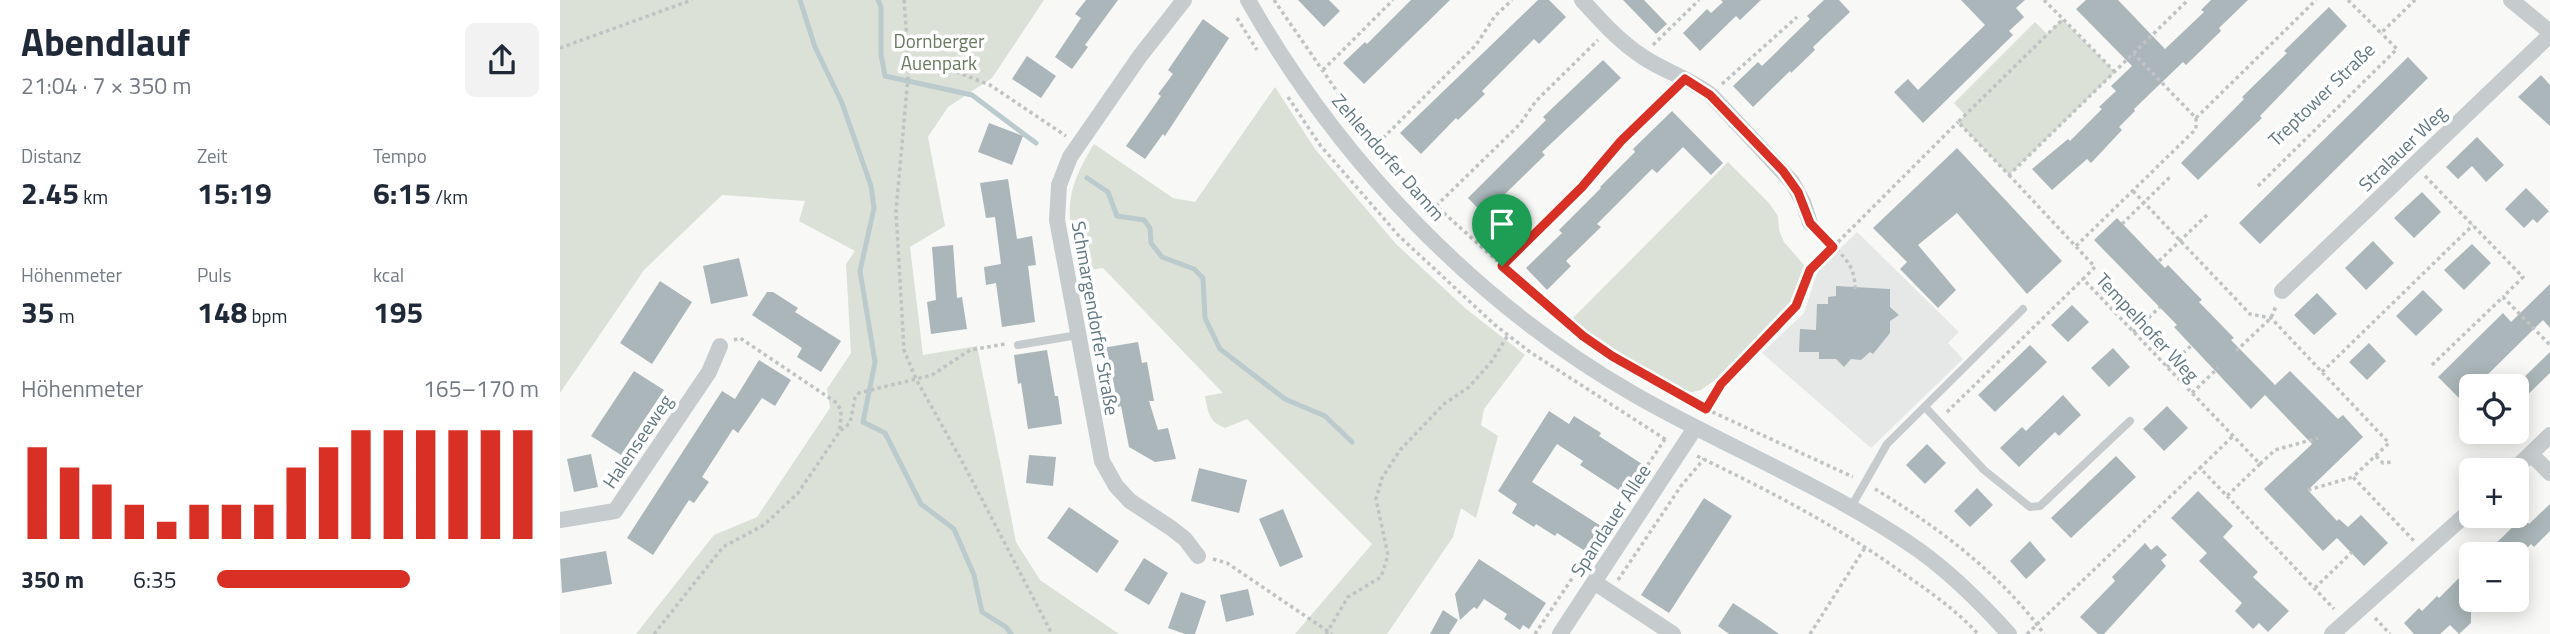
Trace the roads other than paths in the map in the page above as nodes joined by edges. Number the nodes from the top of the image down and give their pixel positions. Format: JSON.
{"nodes":[{"id":1,"x":1184,"y":0,"type":"edge"},
{"id":2,"x":1248,"y":0,"type":"edge"},
{"id":3,"x":1582,"y":0,"type":"edge"},
{"id":4,"x":2511,"y":0,"type":"edge"},
{"id":5,"x":2550,"y":33,"type":"edge"},
{"id":6,"x":1810,"y":223,"type":"road end"},
{"id":7,"x":2282,"y":291,"type":"road end"},
{"id":8,"x":2023,"y":309,"type":"dead end"},
{"id":9,"x":1077,"y":335,"type":"junction"},
{"id":10,"x":720,"y":345,"type":"road end"},
{"id":11,"x":1018,"y":345,"type":"road end"},
{"id":12,"x":1925,"y":407,"type":"junction"},
{"id":13,"x":2130,"y":421,"type":"dead end"},
{"id":14,"x":1695,"y":428,"type":"junction"},
{"id":15,"x":2550,"y":435,"type":"edge"},
{"id":16,"x":2531,"y":454,"type":"junction"},
{"id":17,"x":2527,"y":458,"type":"edge"},
{"id":18,"x":2550,"y":473,"type":"edge"},
{"id":19,"x":1852,"y":507,"type":"junction"},
{"id":20,"x":560,"y":520,"type":"edge"},
{"id":21,"x":2459,"y":521,"type":"edge"},
{"id":22,"x":1198,"y":556,"type":"road end"},
{"id":23,"x":1594,"y":582,"type":"junction"},
{"id":24,"x":1560,"y":634,"type":"edge"},
{"id":25,"x":1673,"y":634,"type":"edge"},
{"id":26,"x":2009,"y":634,"type":"edge"},
{"id":27,"x":2332,"y":634,"type":"edge"}],
"edges":[{"from":1,"to":9,"type":"street","name":"Schmargendorfer Straße"},
{"from":2,"to":14,"type":"street","name":"Zehlendorfer Damm"},
{"from":3,"to":6,"type":"street"},
{"from":4,"to":5,"type":"street"},
{"from":5,"to":7,"type":"street","name":"Stralauer Weg"},
{"from":8,"to":12,"type":"lane"},
{"from":9,"to":11,"type":"lane"},
{"from":9,"to":22,"type":"street","name":"Schmargendorfer Straße"},
{"from":10,"to":20,"type":"street","name":"Halenseeweg"},
{"from":12,"to":13,"type":"lane"},
{"from":12,"to":19,"type":"lane"},
{"from":14,"to":19,"type":"street","name":"Zehlendorfer Damm"},
{"from":14,"to":23,"type":"street","name":"Spandauer Allee"},
{"from":15,"to":16,"type":"street"},
{"from":16,"to":17,"type":"street"},
{"from":16,"to":18,"type":"street"},
{"from":19,"to":26,"type":"street","name":"Zehlendorfer Damm"},
{"from":21,"to":27,"type":"street"},
{"from":23,"to":24,"type":"street","name":"Spandauer Allee"},
{"from":23,"to":25,"type":"street"}]}
